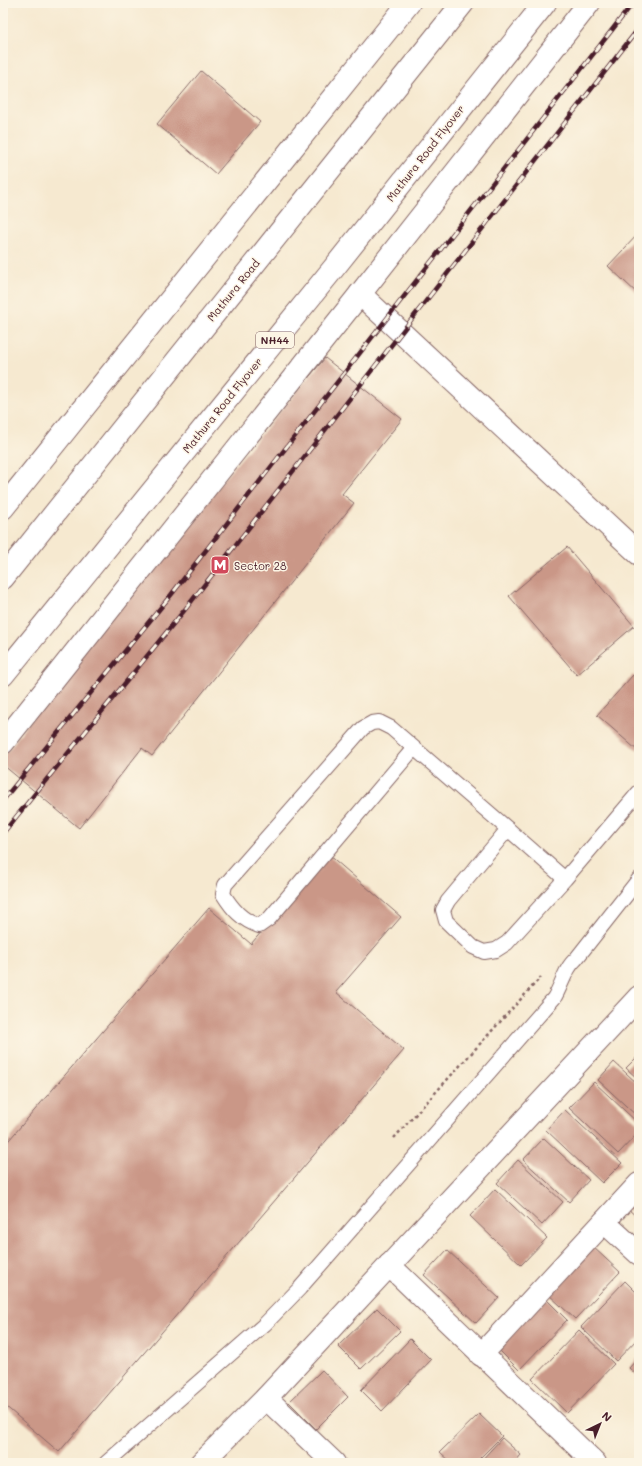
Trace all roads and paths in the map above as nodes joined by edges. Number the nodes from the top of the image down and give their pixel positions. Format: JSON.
{"nodes":[{"id":1,"x":409,"y":3,"type":"edge"},
{"id":2,"x":463,"y":3,"type":"edge"},
{"id":3,"x":545,"y":3,"type":"edge"},
{"id":4,"x":589,"y":3,"type":"edge"},
{"id":5,"x":360,"y":294,"type":"junction"},
{"id":6,"x":3,"y":508,"type":"edge"},
{"id":7,"x":639,"y":554,"type":"edge"},
{"id":8,"x":3,"y":578,"type":"edge"},
{"id":9,"x":3,"y":675,"type":"edge"},
{"id":10,"x":3,"y":743,"type":"edge"},
{"id":11,"x":414,"y":748,"type":"junction"},
{"id":12,"x":639,"y":792,"type":"edge"},
{"id":13,"x":508,"y":829,"type":"junction"},
{"id":14,"x":565,"y":879,"type":"junction"},
{"id":15,"x":639,"y":879,"type":"edge"},
{"id":16,"x":569,"y":965,"type":"junction"},
{"id":17,"x":639,"y":997,"type":"edge"},
{"id":18,"x":394,"y":1138,"type":"dead end"},
{"id":19,"x":639,"y":1184,"type":"edge"},
{"id":20,"x":604,"y":1222,"type":"junction"},
{"id":21,"x":639,"y":1254,"type":"edge"},
{"id":22,"x":390,"y":1266,"type":"junction"},
{"id":23,"x":481,"y":1355,"type":"junction"},
{"id":24,"x":266,"y":1398,"type":"junction"},
{"id":25,"x":106,"y":1463,"type":"edge"},
{"id":26,"x":202,"y":1463,"type":"edge"},
{"id":27,"x":334,"y":1463,"type":"edge"},
{"id":28,"x":595,"y":1463,"type":"edge"}],
"edges":[{"from":1,"to":6,"type":"main road"},
{"from":2,"to":8,"type":"main road","name":"Mathura Road"},
{"from":3,"to":9,"type":"main road","name":"Mathura Road Flyover","number":"NH44"},
{"from":4,"to":5,"type":"main road"},
{"from":5,"to":7,"type":"main road"},
{"from":5,"to":10,"type":"main road"},
{"from":11,"to":11,"type":"lane"},
{"from":11,"to":13,"type":"lane"},
{"from":12,"to":14,"type":"lane"},
{"from":13,"to":14,"type":"lane"},
{"from":13,"to":14,"type":"lane"},
{"from":15,"to":16,"type":"lane"},
{"from":16,"to":18,"type":"path"},
{"from":16,"to":25,"type":"lane"},
{"from":17,"to":22,"type":"main road"},
{"from":19,"to":20,"type":"main road"},
{"from":20,"to":21,"type":"main road"},
{"from":20,"to":23,"type":"main road"},
{"from":22,"to":23,"type":"main road"},
{"from":22,"to":24,"type":"main road"},
{"from":23,"to":28,"type":"main road"},
{"from":24,"to":26,"type":"main road"},
{"from":24,"to":27,"type":"main road"}]}
